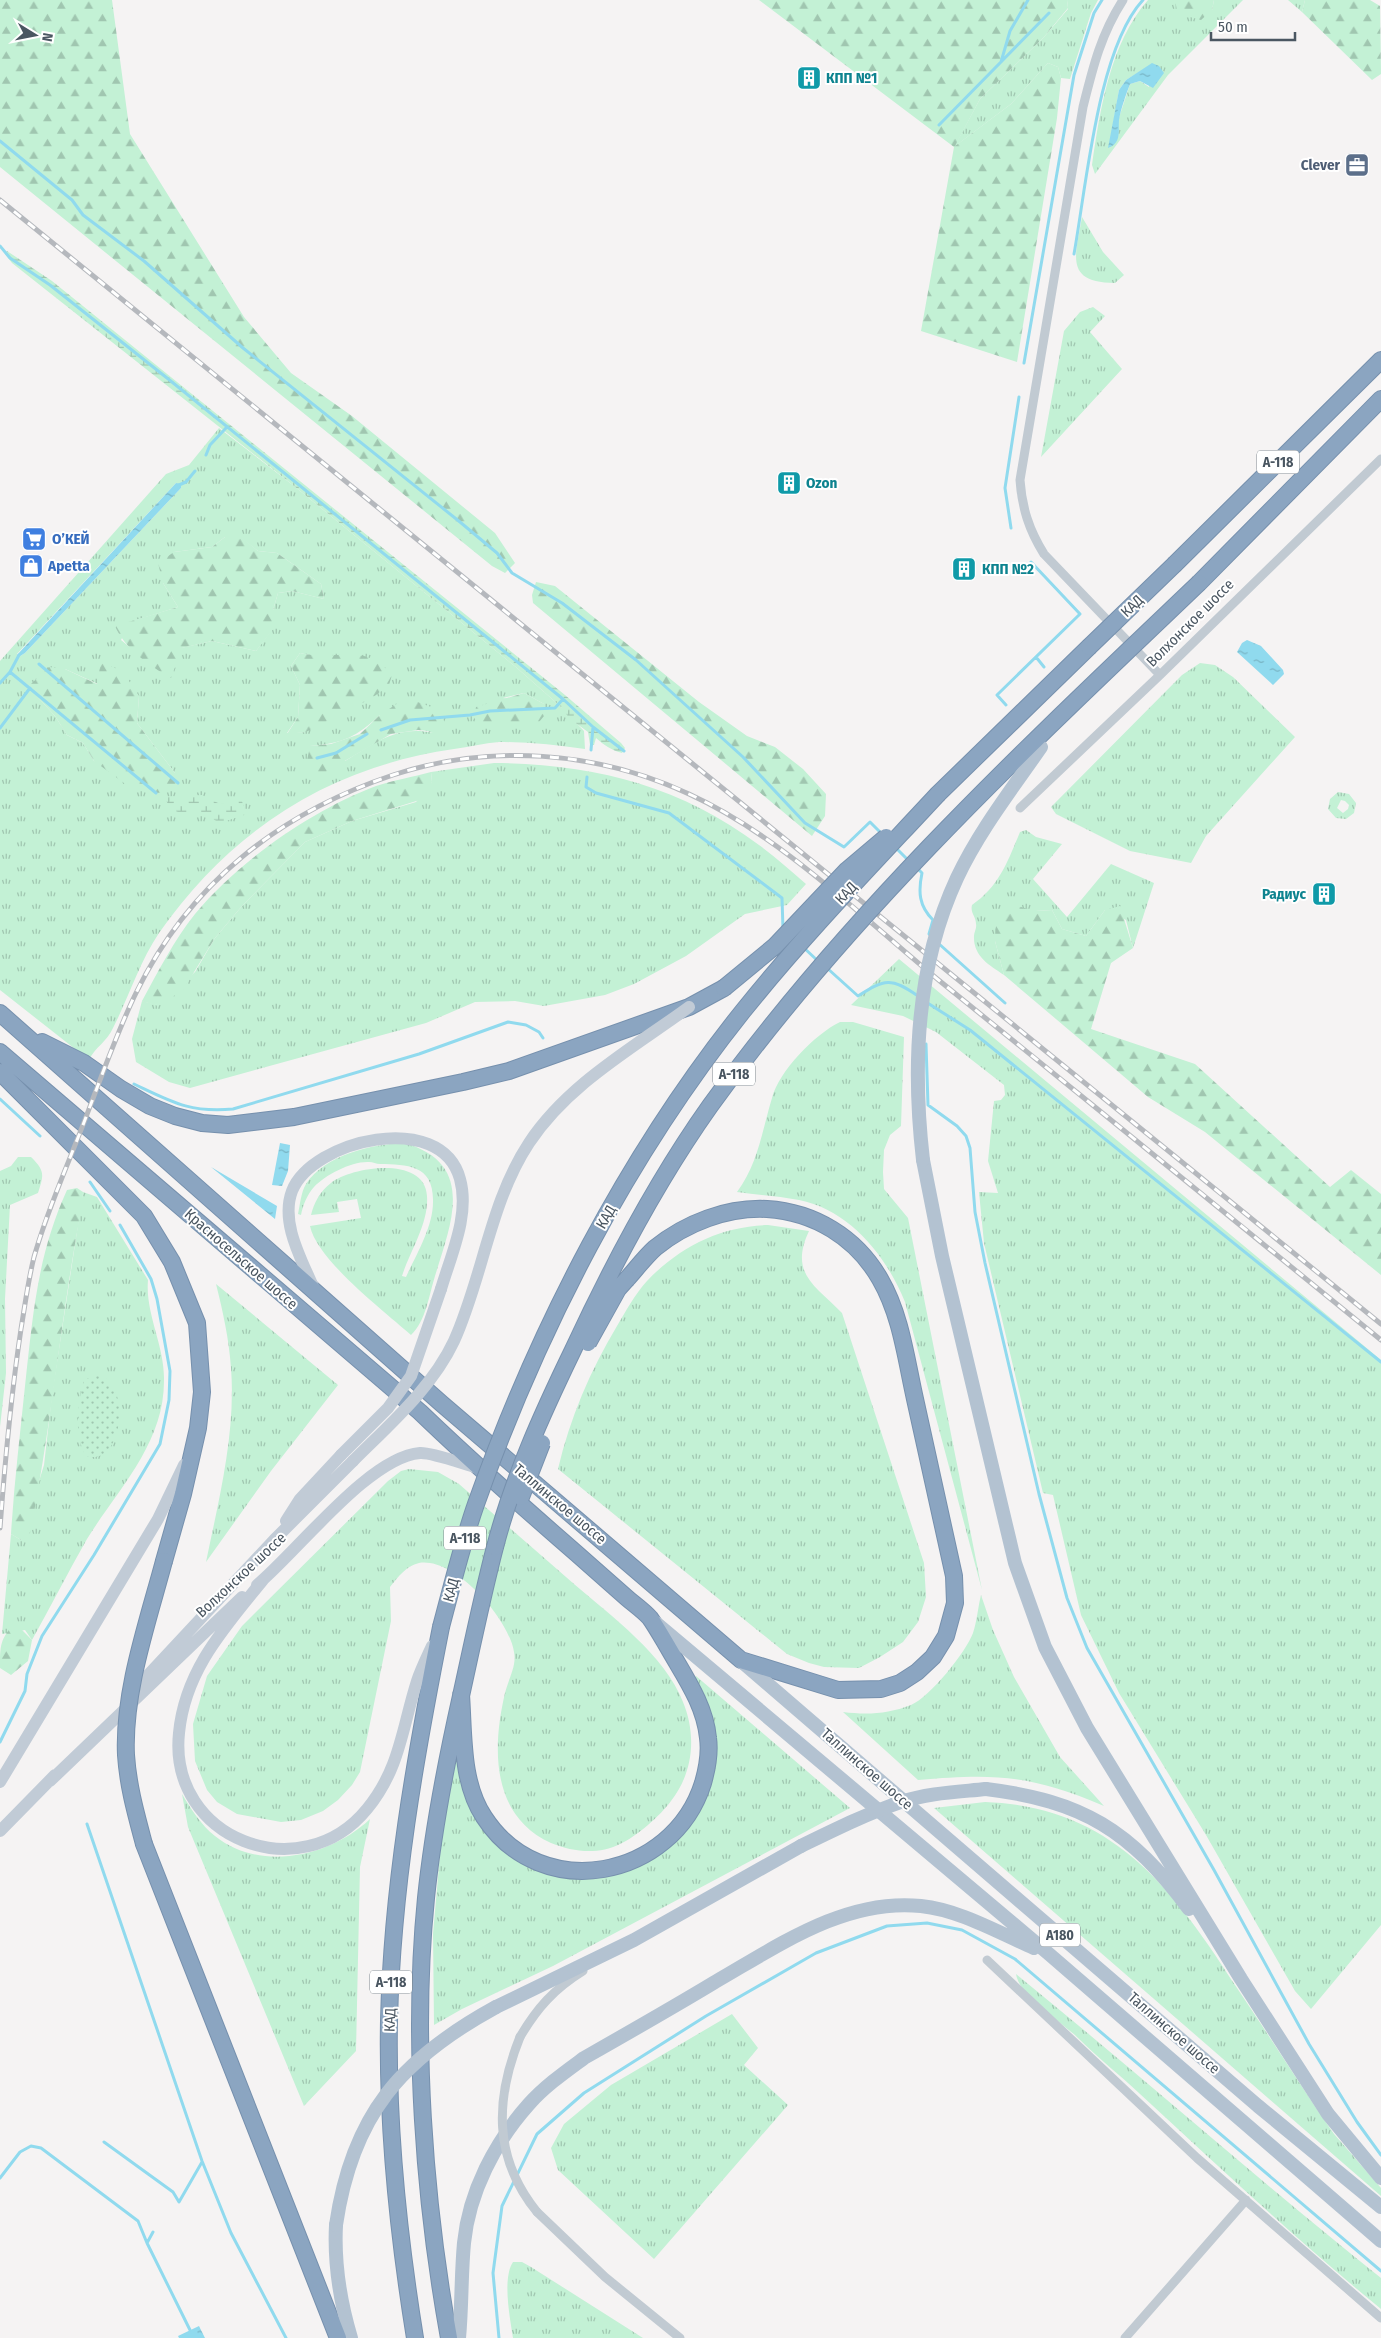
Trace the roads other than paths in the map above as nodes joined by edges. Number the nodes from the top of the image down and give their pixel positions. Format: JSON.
{"nodes":[{"id":1,"x":1123,"y":0,"type":"edge"},
{"id":2,"x":1381,"y":360,"type":"edge"},
{"id":3,"x":1381,"y":399,"type":"edge"},
{"id":4,"x":1381,"y":459,"type":"edge"},
{"id":5,"x":1160,"y":676,"type":"junction"},
{"id":6,"x":1095,"y":682,"type":"junction"},
{"id":7,"x":938,"y":794,"type":"junction"},
{"id":8,"x":1020,"y":808,"type":"dead end"},
{"id":9,"x":689,"y":1007,"type":"junction"},
{"id":10,"x":0,"y":1013,"type":"edge"},
{"id":11,"x":22,"y":1032,"type":"junction"},
{"id":12,"x":0,"y":1052,"type":"edge"},
{"id":13,"x":0,"y":1072,"type":"edge"},
{"id":14,"x":314,"y":1289,"type":"junction"},
{"id":15,"x":357,"y":1326,"type":"joint"},
{"id":16,"x":198,"y":1428,"type":"junction"},
{"id":17,"x":347,"y":1458,"type":"junction"},
{"id":18,"x":479,"y":1468,"type":"junction"},
{"id":19,"x":495,"y":1547,"type":"junction"},
{"id":20,"x":263,"y":1580,"type":"junction"},
{"id":21,"x":650,"y":1618,"type":"junction"},
{"id":22,"x":441,"y":1627,"type":"junction"},
{"id":23,"x":741,"y":1660,"type":"junction"},
{"id":24,"x":461,"y":1696,"type":"junction"},
{"id":25,"x":50,"y":1780,"type":"junction"},
{"id":26,"x":0,"y":1782,"type":"edge"},
{"id":27,"x":34,"y":1798,"type":"junction"},
{"id":28,"x":0,"y":1831,"type":"edge"},
{"id":29,"x":0,"y":1841,"type":"edge"},
{"id":30,"x":634,"y":1940,"type":"junction"},
{"id":31,"x":1049,"y":1954,"type":"junction"},
{"id":32,"x":987,"y":1960,"type":"dead end"},
{"id":33,"x":1242,"y":1979,"type":"junction"},
{"id":34,"x":1381,"y":2178,"type":"edge"},
{"id":35,"x":1246,"y":2200,"type":"junction"},
{"id":36,"x":1381,"y":2207,"type":"edge"},
{"id":37,"x":1381,"y":2241,"type":"edge"},
{"id":38,"x":1381,"y":2318,"type":"edge"},
{"id":39,"x":338,"y":2338,"type":"edge"},
{"id":40,"x":351,"y":2338,"type":"edge"},
{"id":41,"x":415,"y":2338,"type":"edge"},
{"id":42,"x":449,"y":2338,"type":"edge"},
{"id":43,"x":458,"y":2338,"type":"edge"},
{"id":44,"x":680,"y":2338,"type":"edge"},
{"id":45,"x":1125,"y":2338,"type":"edge"}],
"edges":[{"from":1,"to":5,"type":"street"},
{"from":2,"to":7,"type":"highway","name":"КАД","number":"А-118","bridge":true},
{"from":3,"to":6,"type":"highway","name":"КАД","number":"А-118","bridge":true},
{"from":4,"to":5,"type":"street","name":"Волхонское шоссе"},
{"from":5,"to":8,"type":"street","name":"Волхонское шоссе"},
{"from":6,"to":19,"type":"highway","name":"КАД","number":"А-118","bridge":true},
{"from":6,"to":33,"type":"main road","bridge":true},
{"from":7,"to":9,"type":"highway","bridge":true},
{"from":7,"to":22,"type":"highway","name":"КАД","number":"А-118","bridge":true},
{"from":9,"to":11,"type":"highway","bridge":true},
{"from":9,"to":17,"type":"main road","bridge":true},
{"from":10,"to":11,"type":"highway","name":"Красносельское шоссе"},
{"from":11,"to":14,"type":"highway","name":"Красносельское шоссе"},
{"from":12,"to":18,"type":"highway","name":"Красносельское шоссе"},
{"from":13,"to":16,"type":"highway"},
{"from":14,"to":15,"type":"highway","name":"Красносельское шоссе"},
{"from":14,"to":17,"type":"main road","bridge":true},
{"from":15,"to":23,"type":"highway","name":"Таллинское шоссе"},
{"from":16,"to":26,"type":"main road"},
{"from":16,"to":39,"type":"highway","bridge":true},
{"from":17,"to":25,"type":"main road","name":"Волхонское шоссе"},
{"from":18,"to":20,"type":"main road","name":"Волхонское шоссе"},
{"from":18,"to":21,"type":"highway","name":"Таллинское шоссе"},
{"from":19,"to":23,"type":"highway","bridge":true},
{"from":19,"to":24,"type":"highway","name":"КАД","number":"А-118"},
{"from":20,"to":22,"type":"main road"},
{"from":20,"to":25,"type":"main road","name":"Волхонское шоссе"},
{"from":21,"to":24,"type":"highway"},
{"from":21,"to":31,"type":"main road","name":"Таллинское шоссе"},
{"from":22,"to":41,"type":"highway","name":"КАД","number":"А-118"},
{"from":23,"to":36,"type":"main road","name":"Таллинское шоссе","number":"A180"},
{"from":24,"to":42,"type":"highway","name":"КАД","number":"А-118"},
{"from":25,"to":27,"type":"main road","name":"Волхонское шоссе"},
{"from":27,"to":28,"type":"main road","name":"Волхонское шоссе"},
{"from":27,"to":29,"type":"main road","name":"Волхонское шоссе"},
{"from":30,"to":33,"type":"main road","bridge":true},
{"from":30,"to":40,"type":"main road","bridge":true},
{"from":30,"to":44,"type":"street","bridge":true},
{"from":31,"to":37,"type":"main road","name":"Таллинское шоссе"},
{"from":31,"to":43,"type":"main road"},
{"from":32,"to":35,"type":"street"},
{"from":33,"to":34,"type":"main road"},
{"from":35,"to":38,"type":"street"},
{"from":35,"to":45,"type":"street"}]}
